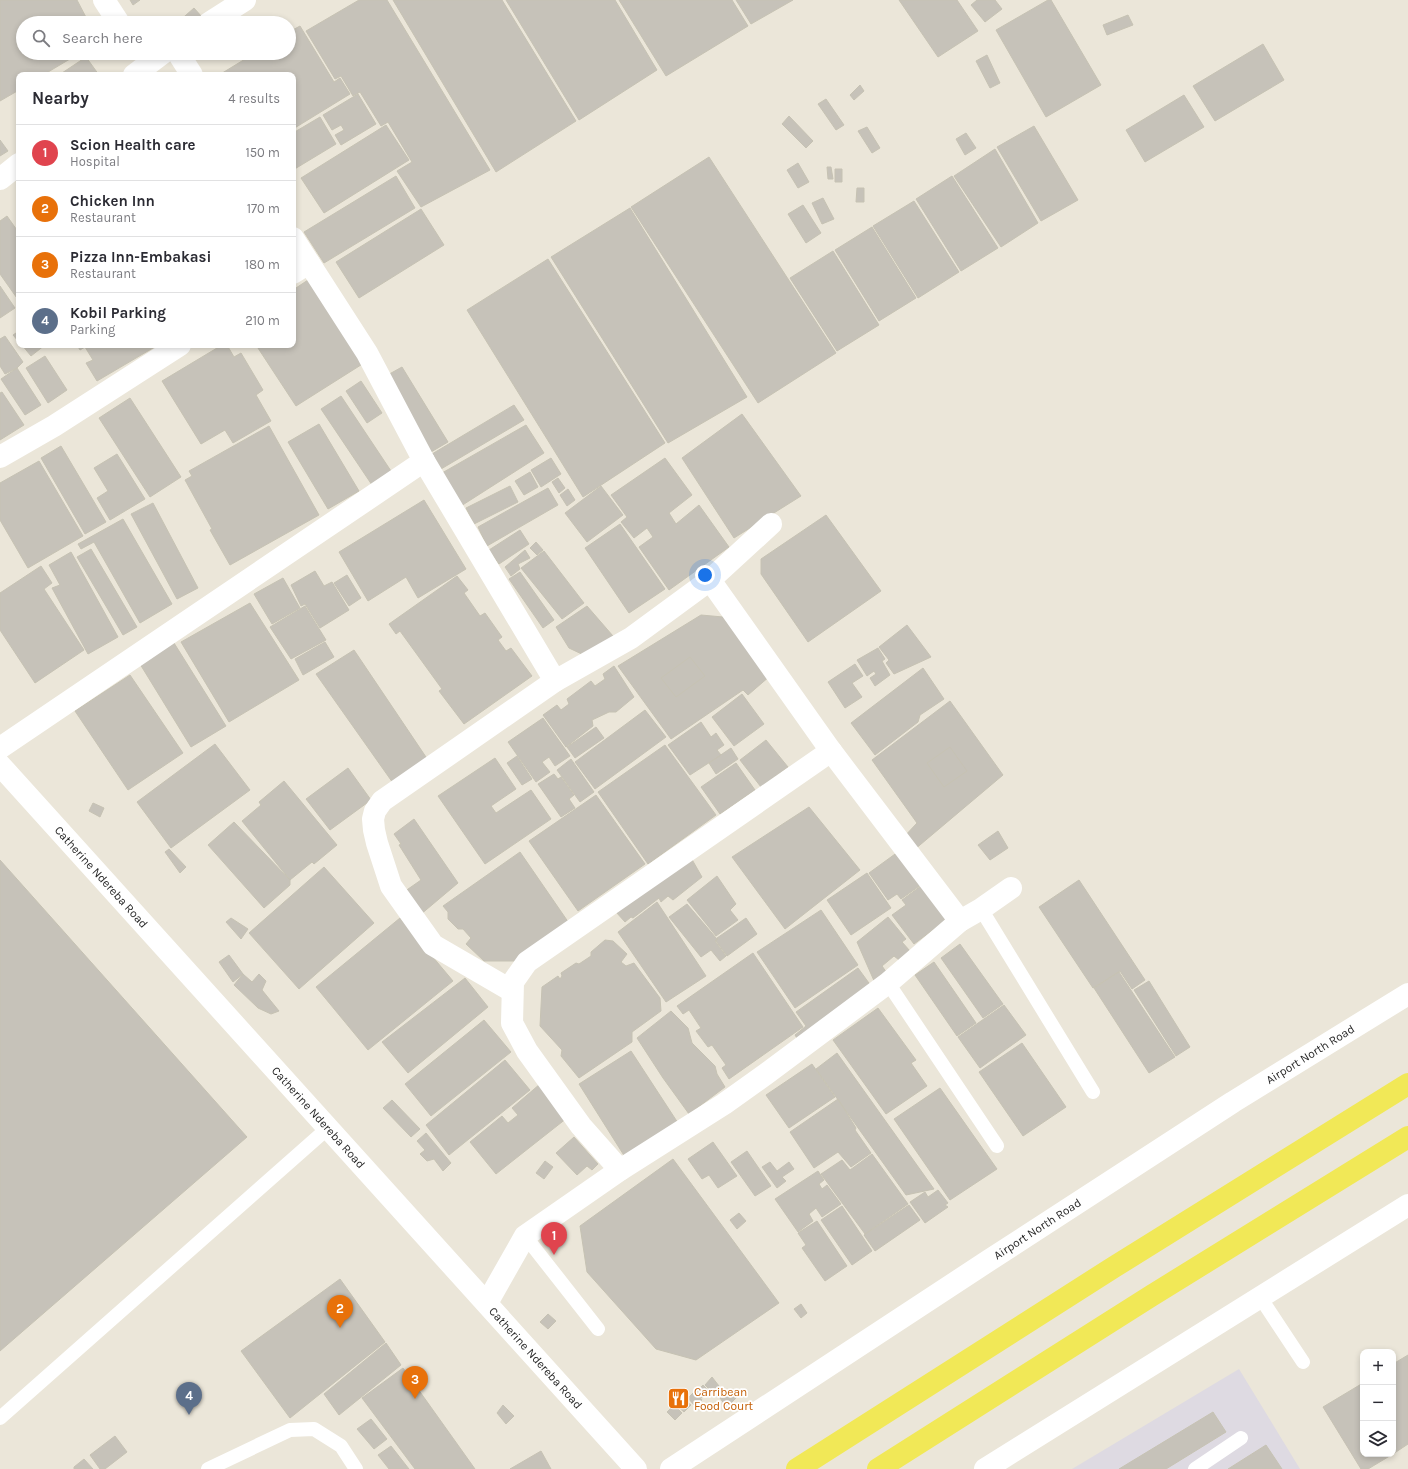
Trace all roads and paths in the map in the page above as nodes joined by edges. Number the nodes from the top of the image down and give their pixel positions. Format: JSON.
{"nodes":[{"id":1,"x":104,"y":0,"type":"edge"},
{"id":2,"x":245,"y":0,"type":"edge"},
{"id":3,"x":114,"y":16,"type":"edge"},
{"id":4,"x":220,"y":16,"type":"edge"},
{"id":5,"x":182,"y":60,"type":"edge"},
{"id":6,"x":190,"y":72,"type":"edge"},
{"id":7,"x":16,"y":166,"type":"edge"},
{"id":8,"x":0,"y":179,"type":"edge"},
{"id":9,"x":296,"y":249,"type":"edge"},
{"id":10,"x":301,"y":268,"type":"edge"},
{"id":11,"x":175,"y":348,"type":"edge"},
{"id":12,"x":0,"y":456,"type":"edge"},
{"id":13,"x":424,"y":461,"type":"junction"},
{"id":14,"x":771,"y":524,"type":"dead end"},
{"id":15,"x":710,"y":580,"type":"junction"},
{"id":16,"x":555,"y":680,"type":"junction"},
{"id":17,"x":0,"y":748,"type":"edge"},
{"id":18,"x":831,"y":752,"type":"junction"},
{"id":19,"x":0,"y":765,"type":"edge"},
{"id":20,"x":1011,"y":888,"type":"dead end"},
{"id":21,"x":981,"y":909,"type":"junction"},
{"id":22,"x":960,"y":921,"type":"junction"},
{"id":23,"x":888,"y":983,"type":"junction"},
{"id":24,"x":512,"y":991,"type":"junction"},
{"id":25,"x":1408,"y":994,"type":"edge"},
{"id":26,"x":1408,"y":1084,"type":"edge"},
{"id":27,"x":1093,"y":1092,"type":"dead end"},
{"id":28,"x":328,"y":1128,"type":"junction"},
{"id":29,"x":1408,"y":1137,"type":"edge"},
{"id":30,"x":997,"y":1146,"type":"dead end"},
{"id":31,"x":620,"y":1170,"type":"junction"},
{"id":32,"x":1408,"y":1205,"type":"edge"},
{"id":33,"x":524,"y":1236,"type":"junction"},
{"id":34,"x":1260,"y":1297,"type":"junction"},
{"id":35,"x":487,"y":1303,"type":"junction"},
{"id":36,"x":598,"y":1329,"type":"dead end"},
{"id":37,"x":1302,"y":1362,"type":"dead end"},
{"id":38,"x":0,"y":1418,"type":"edge"},
{"id":39,"x":1241,"y":1438,"type":"dead end"},
{"id":40,"x":994,"y":1467,"type":"edge"},
{"id":41,"x":208,"y":1469,"type":"edge"},
{"id":42,"x":356,"y":1469,"type":"edge"},
{"id":43,"x":636,"y":1469,"type":"edge"},
{"id":44,"x":671,"y":1469,"type":"edge"},
{"id":45,"x":797,"y":1469,"type":"edge"},
{"id":46,"x":878,"y":1469,"type":"edge"},
{"id":47,"x":1195,"y":1469,"type":"edge"}],
"edges":[{"from":1,"to":3,"type":"street"},
{"from":2,"to":4,"type":"street"},
{"from":5,"to":6,"type":"street"},
{"from":7,"to":8,"type":"street"},
{"from":9,"to":10,"type":"street"},
{"from":10,"to":13,"type":"street"},
{"from":11,"to":12,"type":"street"},
{"from":13,"to":16,"type":"street"},
{"from":13,"to":17,"type":"street"},
{"from":14,"to":15,"type":"street"},
{"from":15,"to":16,"type":"street"},
{"from":15,"to":18,"type":"street"},
{"from":16,"to":24,"type":"street"},
{"from":18,"to":22,"type":"street"},
{"from":18,"to":24,"type":"street"},
{"from":19,"to":28,"type":"street","name":"Catherine Ndereba Road"},
{"from":20,"to":21,"type":"street"},
{"from":21,"to":22,"type":"street"},
{"from":21,"to":27,"type":"lane"},
{"from":22,"to":23,"type":"street"},
{"from":23,"to":30,"type":"lane"},
{"from":23,"to":31,"type":"street"},
{"from":24,"to":31,"type":"street"},
{"from":25,"to":44,"type":"street","name":"Airport North Road"},
{"from":26,"to":45,"type":"main road"},
{"from":28,"to":35,"type":"street","name":"Catherine Ndereba Road"},
{"from":28,"to":38,"type":"lane"},
{"from":29,"to":46,"type":"main road"},
{"from":31,"to":33,"type":"street"},
{"from":32,"to":34,"type":"street"},
{"from":33,"to":35,"type":"street"},
{"from":33,"to":36,"type":"lane"},
{"from":34,"to":37,"type":"lane"},
{"from":34,"to":40,"type":"street"},
{"from":35,"to":43,"type":"street","name":"Catherine Ndereba Road"},
{"from":39,"to":47,"type":"lane"},
{"from":41,"to":42,"type":"lane"}]}
